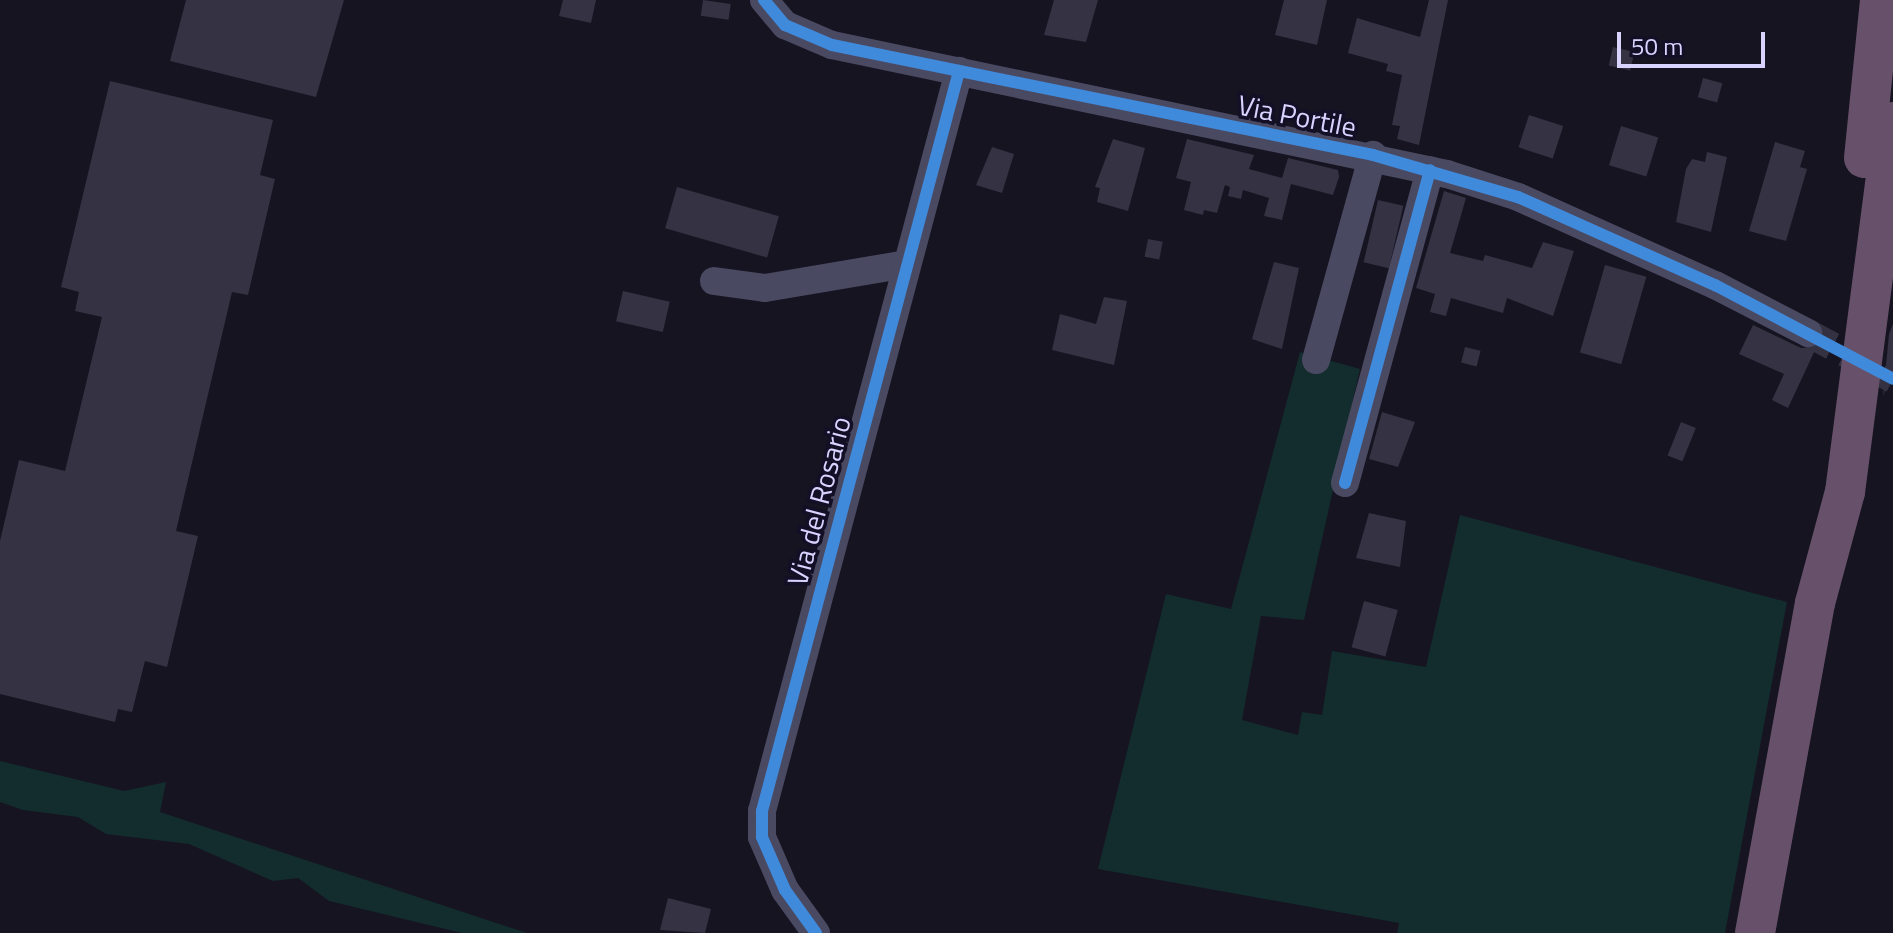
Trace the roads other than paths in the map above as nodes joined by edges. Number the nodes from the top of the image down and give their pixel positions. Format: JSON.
{"nodes":[{"id":1,"x":764,"y":0,"type":"edge"},
{"id":2,"x":1880,"y":0,"type":"edge"},
{"id":3,"x":959,"y":71,"type":"junction"},
{"id":4,"x":1893,"y":122,"type":"edge"},
{"id":5,"x":1373,"y":155,"type":"junction"},
{"id":6,"x":1430,"y":170,"type":"junction"},
{"id":7,"x":907,"y":264,"type":"junction"},
{"id":8,"x":714,"y":281,"type":"dead end"},
{"id":9,"x":1808,"y":333,"type":"tunnel mouth"},
{"id":10,"x":1316,"y":360,"type":"dead end"},
{"id":11,"x":1345,"y":483,"type":"dead end"},
{"id":12,"x":1815,"y":603,"type":"junction"},
{"id":13,"x":816,"y":933,"type":"edge"},
{"id":14,"x":1755,"y":933,"type":"edge"}],
"edges":[{"from":1,"to":3,"type":"street","name":"Via Portile"},
{"from":2,"to":12,"type":"highway"},
{"from":3,"to":5,"type":"street","name":"Via Portile"},
{"from":3,"to":7,"type":"street","name":"Via del Rosario"},
{"from":4,"to":12,"type":"highway"},
{"from":5,"to":6,"type":"street","name":"Via Portile"},
{"from":5,"to":10,"type":"street"},
{"from":6,"to":9,"type":"street","name":"Via Portile"},
{"from":6,"to":11,"type":"street"},
{"from":7,"to":8,"type":"street"},
{"from":7,"to":13,"type":"street","name":"Via del Rosario"},
{"from":12,"to":14,"type":"highway"}]}
